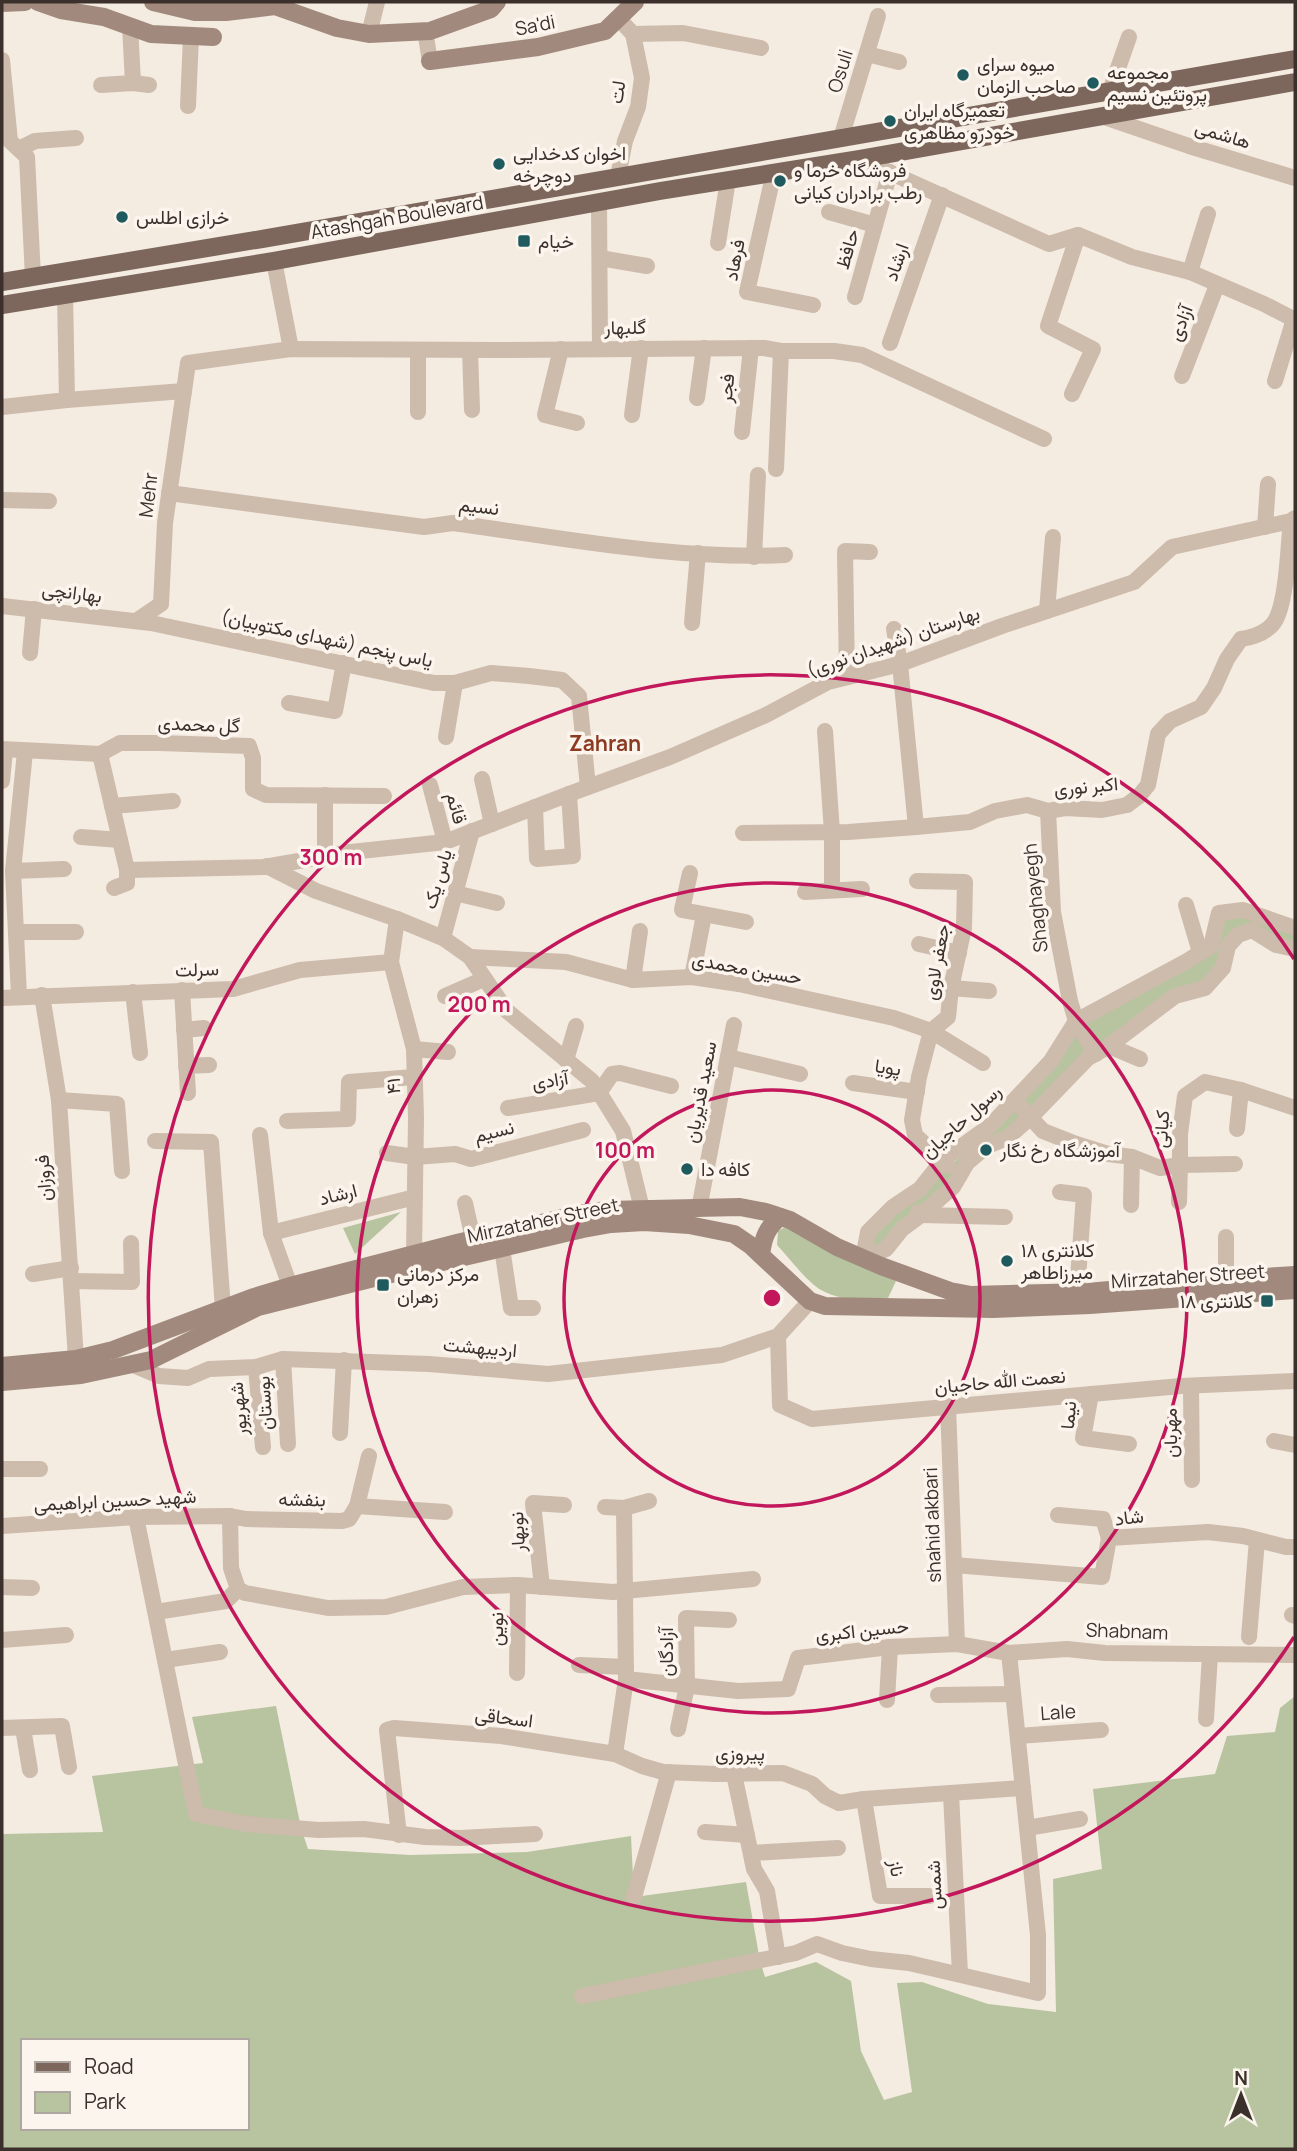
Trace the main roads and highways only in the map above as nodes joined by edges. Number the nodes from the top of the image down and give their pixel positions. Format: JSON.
{"nodes":[{"id":1,"x":25,"y":2,"type":"edge"},
{"id":2,"x":38,"y":2,"type":"edge"},
{"id":3,"x":153,"y":2,"type":"edge"},
{"id":4,"x":635,"y":2,"type":"edge"},
{"id":5,"x":2,"y":3,"type":"edge"},
{"id":6,"x":493,"y":4,"type":"edge"},
{"id":7,"x":252,"y":5,"type":"edge"},
{"id":8,"x":181,"y":10,"type":"junction"},
{"id":9,"x":184,"y":36,"type":"junction"},
{"id":10,"x":214,"y":37,"type":"dead end"},
{"id":11,"x":1295,"y":46,"type":"edge"},
{"id":12,"x":1295,"y":59,"type":"edge"},
{"id":13,"x":430,"y":61,"type":"road end"},
{"id":14,"x":1274,"y":63,"type":"junction"},
{"id":15,"x":1295,"y":82,"type":"edge"},
{"id":16,"x":99,"y":265,"type":"junction"},
{"id":17,"x":33,"y":276,"type":"junction"},
{"id":18,"x":2,"y":282,"type":"edge"},
{"id":19,"x":103,"y":289,"type":"junction"},
{"id":20,"x":35,"y":299,"type":"junction"},
{"id":21,"x":2,"y":304,"type":"edge"},
{"id":22,"x":780,"y":1217,"type":"junction"},
{"id":23,"x":761,"y":1255,"type":"junction"},
{"id":24,"x":906,"y":1275,"type":"junction"},
{"id":25,"x":1295,"y":1275,"type":"edge"},
{"id":26,"x":1295,"y":1290,"type":"edge"},
{"id":27,"x":898,"y":1307,"type":"junction"},
{"id":28,"x":154,"y":1334,"type":"junction"},
{"id":29,"x":123,"y":1346,"type":"junction"},
{"id":30,"x":165,"y":1353,"type":"junction"},
{"id":31,"x":133,"y":1365,"type":"junction"},
{"id":32,"x":2,"y":1366,"type":"edge"},
{"id":33,"x":2,"y":1382,"type":"edge"}],
"edges":[{"from":1,"to":5,"type":"main road"},
{"from":2,"to":9,"type":"main road"},
{"from":3,"to":8,"type":"main road"},
{"from":4,"to":13,"type":"main road","name":"Sa'di"},
{"from":6,"to":7,"type":"main road"},
{"from":7,"to":8,"type":"main road"},
{"from":8,"to":9,"type":"main road"},
{"from":9,"to":10,"type":"main road"},
{"from":11,"to":14,"type":"main road"},
{"from":12,"to":14,"type":"main road","name":"Atashgah Boulevard"},
{"from":14,"to":16,"type":"main road","name":"Atashgah Boulevard"},
{"from":15,"to":19,"type":"main road","name":"Atashgah Boulevard"},
{"from":16,"to":17,"type":"main road","name":"Atashgah Boulevard"},
{"from":16,"to":19,"type":"main road"},
{"from":17,"to":18,"type":"main road","name":"Atashgah Boulevard"},
{"from":17,"to":20,"type":"main road"},
{"from":19,"to":20,"type":"main road","name":"Atashgah Boulevard"},
{"from":20,"to":21,"type":"main road","name":"Atashgah Boulevard"},
{"from":22,"to":23,"type":"main road"},
{"from":22,"to":24,"type":"main road","name":"Mirzataher Street"},
{"from":22,"to":28,"type":"main road","name":"Mirzataher Street"},
{"from":23,"to":27,"type":"main road","name":"Mirzataher Street"},
{"from":23,"to":30,"type":"main road","name":"Mirzataher Street"},
{"from":24,"to":25,"type":"main road","name":"Mirzataher Street"},
{"from":24,"to":27,"type":"main road"},
{"from":26,"to":27,"type":"main road","name":"Mirzataher Street"},
{"from":28,"to":29,"type":"main road","name":"Mirzataher Street"},
{"from":28,"to":30,"type":"main road"},
{"from":29,"to":31,"type":"main road"},
{"from":29,"to":32,"type":"main road","name":"Mirzataher Street"},
{"from":30,"to":31,"type":"main road","name":"Mirzataher Street"},
{"from":31,"to":33,"type":"main road","name":"Mirzataher Street"}]}
